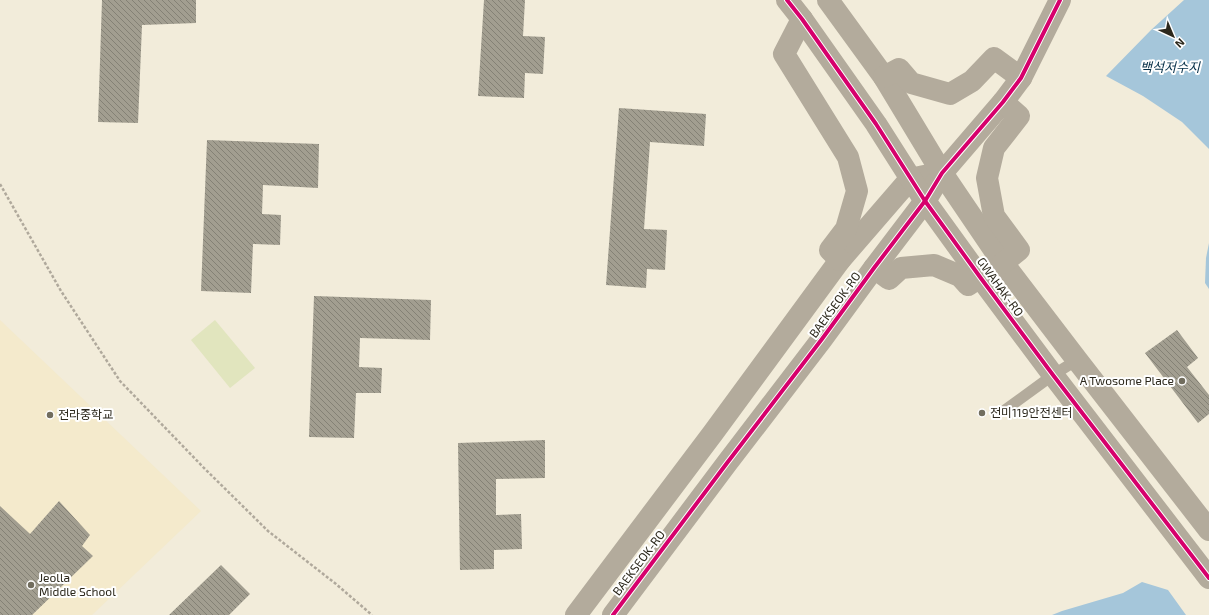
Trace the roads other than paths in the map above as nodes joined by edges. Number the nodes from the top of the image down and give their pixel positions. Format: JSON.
{"nodes":[{"id":1,"x":787,"y":0,"type":"edge"},
{"id":2,"x":828,"y":0,"type":"edge"},
{"id":3,"x":1060,"y":0,"type":"edge"},
{"id":4,"x":802,"y":19,"type":"junction"},
{"id":5,"x":884,"y":77,"type":"junction"},
{"id":6,"x":1021,"y":78,"type":"junction"},
{"id":7,"x":1003,"y":102,"type":"junction"},
{"id":8,"x":942,"y":173,"type":"junction"},
{"id":9,"x":910,"y":179,"type":"junction"},
{"id":10,"x":925,"y":201,"type":"junction"},
{"id":11,"x":840,"y":260,"type":"junction"},
{"id":12,"x":1003,"y":262,"type":"junction"},
{"id":13,"x":874,"y":268,"type":"junction"},
{"id":14,"x":980,"y":277,"type":"junction"},
{"id":15,"x":1077,"y":360,"type":"junction"},
{"id":16,"x":1053,"y":375,"type":"junction"},
{"id":17,"x":1005,"y":410,"type":"dead end"},
{"id":18,"x":1209,"y":530,"type":"edge"},
{"id":19,"x":1209,"y":578,"type":"edge"},
{"id":20,"x":576,"y":615,"type":"edge"},
{"id":21,"x":613,"y":615,"type":"edge"}],
"edges":[{"from":1,"to":4,"type":"street","name":"GWAHAK-RO"},
{"from":2,"to":5,"type":"street","name":"GWAHAK-RO"},
{"from":3,"to":6,"type":"street","name":"BAEKSEOK-RO"},
{"from":4,"to":9,"type":"street","name":"GWAHAK-RO"},
{"from":4,"to":11,"type":"street"},
{"from":5,"to":6,"type":"street"},
{"from":5,"to":8,"type":"street","name":"GWAHAK-RO"},
{"from":6,"to":7,"type":"street","name":"BAEKSEOK-RO"},
{"from":7,"to":8,"type":"street","name":"BAEKSEOK-RO"},
{"from":7,"to":12,"type":"street"},
{"from":8,"to":9,"type":"street"},
{"from":8,"to":10,"type":"street","name":"BAEKSEOK-RO"},
{"from":8,"to":12,"type":"street","name":"GWAHAK-RO"},
{"from":9,"to":10,"type":"street","name":"GWAHAK-RO"},
{"from":9,"to":11,"type":"street","name":"BAEKSEOK-RO"},
{"from":10,"to":13,"type":"street","name":"BAEKSEOK-RO"},
{"from":10,"to":14,"type":"street","name":"GWAHAK-RO"},
{"from":11,"to":20,"type":"street","name":"BAEKSEOK-RO"},
{"from":12,"to":15,"type":"street","name":"GWAHAK-RO"},
{"from":13,"to":14,"type":"street"},
{"from":13,"to":21,"type":"street","name":"BAEKSEOK-RO"},
{"from":14,"to":16,"type":"street","name":"GWAHAK-RO"},
{"from":15,"to":16,"type":"lane"},
{"from":15,"to":18,"type":"street","name":"GWAHAK-RO"},
{"from":16,"to":17,"type":"lane"},
{"from":16,"to":19,"type":"street","name":"GWAHAK-RO"}]}
